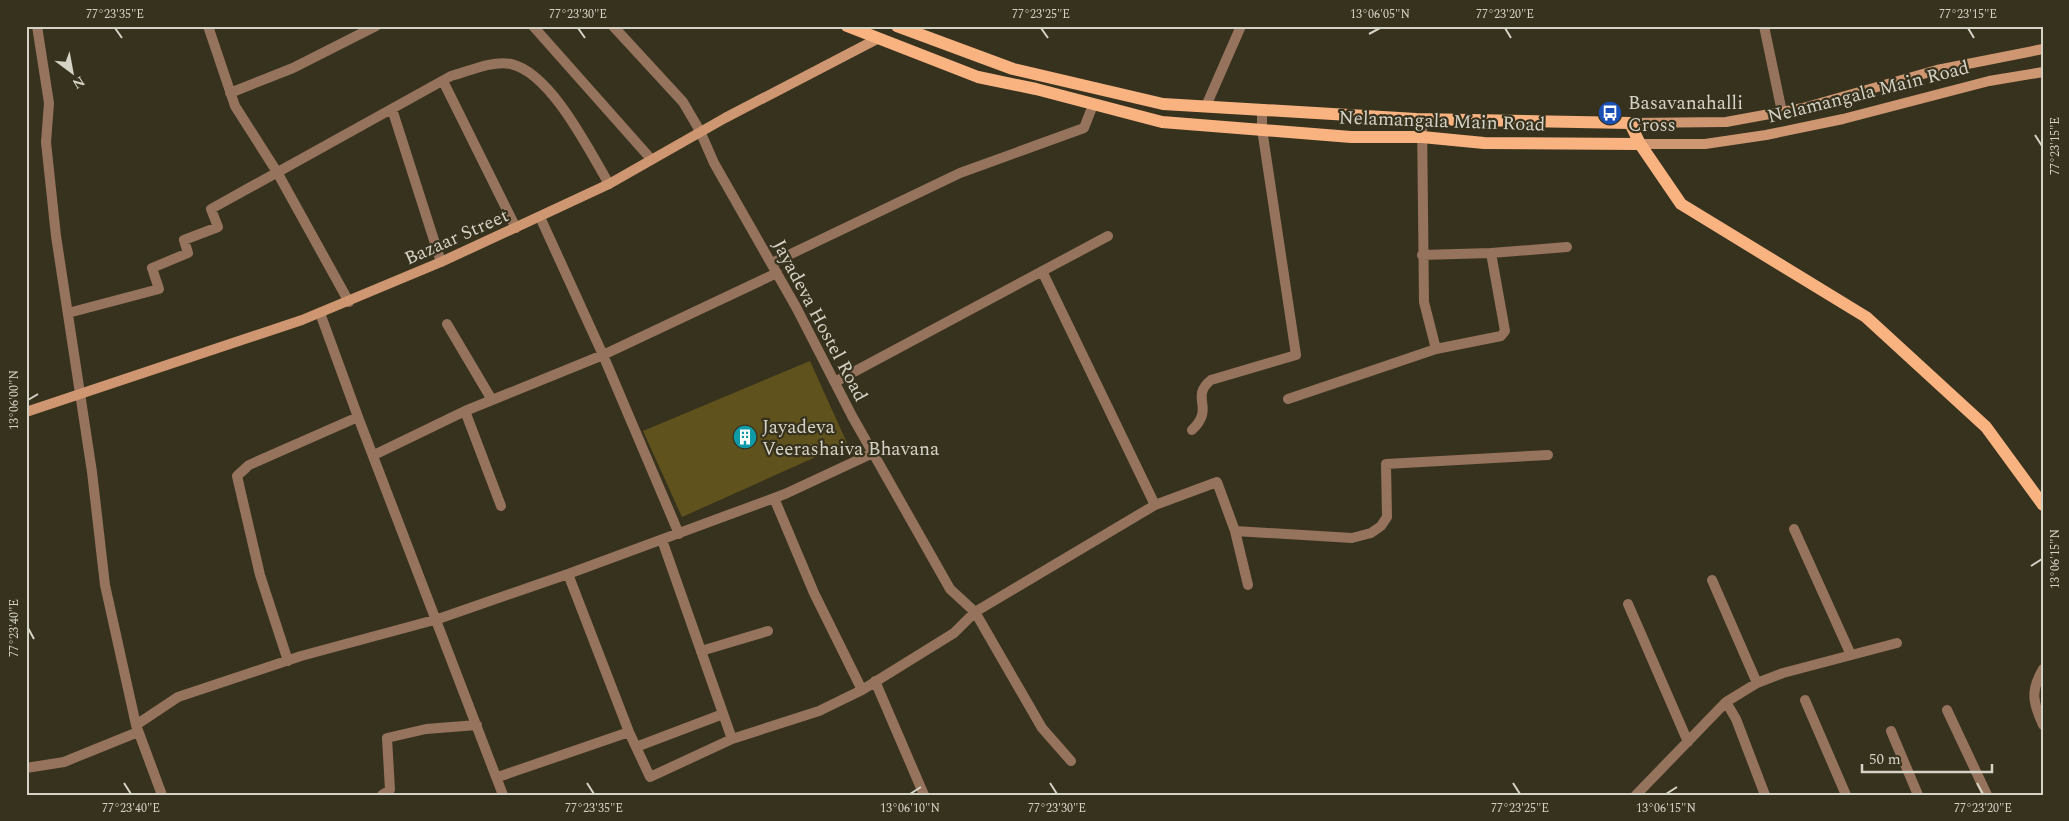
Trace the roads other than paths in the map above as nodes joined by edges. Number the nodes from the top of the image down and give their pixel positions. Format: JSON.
{"nodes":[{"id":1,"x":37,"y":26,"type":"edge"},
{"id":2,"x":208,"y":26,"type":"edge"},
{"id":3,"x":376,"y":26,"type":"edge"},
{"id":4,"x":533,"y":26,"type":"edge"},
{"id":5,"x":613,"y":26,"type":"edge"},
{"id":6,"x":847,"y":26,"type":"edge"},
{"id":7,"x":896,"y":26,"type":"edge"},
{"id":8,"x":1241,"y":26,"type":"edge"},
{"id":9,"x":1764,"y":26,"type":"edge"},
{"id":10,"x":877,"y":39,"type":"junction"},
{"id":11,"x":2043,"y":49,"type":"edge"},
{"id":12,"x":2043,"y":72,"type":"edge"},
{"id":13,"x":443,"y":81,"type":"junction"},
{"id":14,"x":230,"y":93,"type":"junction"},
{"id":15,"x":1093,"y":105,"type":"junction"},
{"id":16,"x":1206,"y":106,"type":"junction"},
{"id":17,"x":392,"y":109,"type":"junction"},
{"id":18,"x":1262,"y":109,"type":"junction"},
{"id":19,"x":1782,"y":112,"type":"junction"},
{"id":20,"x":1422,"y":119,"type":"junction"},
{"id":21,"x":1630,"y":123,"type":"junction"},
{"id":22,"x":1262,"y":129,"type":"junction"},
{"id":23,"x":700,"y":131,"type":"junction"},
{"id":24,"x":1422,"y":137,"type":"junction"},
{"id":25,"x":1640,"y":144,"type":"junction"},
{"id":26,"x":651,"y":159,"type":"junction"},
{"id":27,"x":277,"y":172,"type":"junction"},
{"id":28,"x":609,"y":184,"type":"junction"},
{"id":29,"x":540,"y":216,"type":"junction"},
{"id":30,"x":516,"y":228,"type":"junction"},
{"id":31,"x":1108,"y":236,"type":"dead end"},
{"id":32,"x":1567,"y":247,"type":"dead end"},
{"id":33,"x":1491,"y":253,"type":"junction"},
{"id":34,"x":1422,"y":255,"type":"junction"},
{"id":35,"x":441,"y":262,"type":"junction"},
{"id":36,"x":774,"y":268,"type":"junction"},
{"id":37,"x":1042,"y":271,"type":"junction"},
{"id":38,"x":349,"y":302,"type":"junction"},
{"id":39,"x":68,"y":313,"type":"junction"},
{"id":40,"x":320,"y":313,"type":"junction"},
{"id":41,"x":446,"y":324,"type":"dead end"},
{"id":42,"x":1436,"y":349,"type":"junction"},
{"id":43,"x":603,"y":355,"type":"junction"},
{"id":44,"x":835,"y":382,"type":"junction"},
{"id":45,"x":80,"y":394,"type":"junction"},
{"id":46,"x":1288,"y":399,"type":"dead end"},
{"id":47,"x":492,"y":400,"type":"junction"},
{"id":48,"x":465,"y":411,"type":"junction"},
{"id":49,"x":26,"y":412,"type":"edge"},
{"id":50,"x":358,"y":417,"type":"junction"},
{"id":51,"x":1192,"y":430,"type":"dead end"},
{"id":52,"x":873,"y":453,"type":"junction"},
{"id":53,"x":374,"y":455,"type":"junction"},
{"id":54,"x":1548,"y":455,"type":"dead end"},
{"id":55,"x":774,"y":498,"type":"junction"},
{"id":56,"x":1155,"y":505,"type":"junction"},
{"id":57,"x":2043,"y":505,"type":"edge"},
{"id":58,"x":501,"y":506,"type":"dead end"},
{"id":59,"x":1794,"y":529,"type":"dead end"},
{"id":60,"x":1236,"y":531,"type":"junction"},
{"id":61,"x":679,"y":534,"type":"junction"},
{"id":62,"x":662,"y":540,"type":"junction"},
{"id":63,"x":568,"y":574,"type":"junction"},
{"id":64,"x":1712,"y":580,"type":"dead end"},
{"id":65,"x":1248,"y":585,"type":"dead end"},
{"id":66,"x":1628,"y":604,"type":"dead end"},
{"id":67,"x":975,"y":612,"type":"junction"},
{"id":68,"x":438,"y":619,"type":"junction"},
{"id":69,"x":768,"y":631,"type":"dead end"},
{"id":70,"x":1897,"y":644,"type":"dead end"},
{"id":71,"x":701,"y":651,"type":"junction"},
{"id":72,"x":1851,"y":655,"type":"junction"},
{"id":73,"x":288,"y":661,"type":"junction"},
{"id":74,"x":2043,"y":669,"type":"edge"},
{"id":75,"x":875,"y":682,"type":"junction"},
{"id":76,"x":1757,"y":683,"type":"junction"},
{"id":77,"x":862,"y":690,"type":"junction"},
{"id":78,"x":1804,"y":700,"type":"dead end"},
{"id":79,"x":1726,"y":702,"type":"junction"},
{"id":80,"x":1947,"y":710,"type":"dead end"},
{"id":81,"x":723,"y":714,"type":"junction"},
{"id":82,"x":477,"y":725,"type":"junction"},
{"id":83,"x":2043,"y":725,"type":"edge"},
{"id":84,"x":137,"y":729,"type":"junction"},
{"id":85,"x":1891,"y":731,"type":"dead end"},
{"id":86,"x":630,"y":732,"type":"junction"},
{"id":87,"x":732,"y":739,"type":"junction"},
{"id":88,"x":1688,"y":742,"type":"junction"},
{"id":89,"x":636,"y":747,"type":"junction"},
{"id":90,"x":1071,"y":761,"type":"dead end"},
{"id":91,"x":26,"y":768,"type":"edge"},
{"id":92,"x":498,"y":777,"type":"junction"},
{"id":93,"x":388,"y":793,"type":"edge"},
{"id":94,"x":162,"y":795,"type":"edge"},
{"id":95,"x":504,"y":795,"type":"edge"},
{"id":96,"x":924,"y":795,"type":"edge"},
{"id":97,"x":1636,"y":795,"type":"edge"},
{"id":98,"x":1765,"y":795,"type":"edge"},
{"id":99,"x":1846,"y":795,"type":"edge"},
{"id":100,"x":1918,"y":795,"type":"edge"},
{"id":101,"x":1987,"y":795,"type":"edge"}],
"edges":[{"from":1,"to":39,"type":"street"},
{"from":2,"to":14,"type":"street"},
{"from":3,"to":14,"type":"street"},
{"from":4,"to":26,"type":"street"},
{"from":5,"to":23,"type":"street","name":"Jayadeva Hostel Road"},
{"from":6,"to":10,"type":"main road","name":"Nelamangala Main Road"},
{"from":7,"to":16,"type":"main road"},
{"from":8,"to":16,"type":"street"},
{"from":9,"to":19,"type":"street"},
{"from":10,"to":15,"type":"main road","name":"Nelamangala Main Road"},
{"from":10,"to":23,"type":"street","name":"Bazaar Street"},
{"from":11,"to":19,"type":"street"},
{"from":12,"to":25,"type":"street","name":"Nelamangala Main Road"},
{"from":13,"to":17,"type":"street"},
{"from":13,"to":28,"type":"street"},
{"from":13,"to":30,"type":"street"},
{"from":14,"to":27,"type":"street"},
{"from":15,"to":22,"type":"main road","name":"Nelamangala Main Road"},
{"from":15,"to":36,"type":"street"},
{"from":16,"to":18,"type":"main road"},
{"from":17,"to":27,"type":"street"},
{"from":17,"to":35,"type":"street"},
{"from":18,"to":20,"type":"main road"},
{"from":18,"to":22,"type":"street"},
{"from":19,"to":21,"type":"street"},
{"from":20,"to":21,"type":"main road"},
{"from":20,"to":24,"type":"street"},
{"from":21,"to":25,"type":"main road"},
{"from":22,"to":24,"type":"main road","name":"Nelamangala Main Road"},
{"from":22,"to":51,"type":"street"},
{"from":23,"to":26,"type":"street","name":"Bazaar Street"},
{"from":23,"to":36,"type":"street","name":"Jayadeva Hostel Road"},
{"from":24,"to":25,"type":"main road","name":"Nelamangala Main Road"},
{"from":24,"to":34,"type":"street"},
{"from":25,"to":57,"type":"main road"},
{"from":26,"to":28,"type":"street","name":"Bazaar Street"},
{"from":27,"to":38,"type":"street"},
{"from":27,"to":39,"type":"street"},
{"from":28,"to":29,"type":"street","name":"Bazaar Street"},
{"from":29,"to":30,"type":"street","name":"Bazaar Street"},
{"from":29,"to":43,"type":"street"},
{"from":30,"to":35,"type":"street","name":"Bazaar Street"},
{"from":31,"to":37,"type":"street"},
{"from":32,"to":33,"type":"street"},
{"from":33,"to":34,"type":"street"},
{"from":33,"to":42,"type":"street"},
{"from":34,"to":42,"type":"street"},
{"from":35,"to":38,"type":"street","name":"Bazaar Street"},
{"from":36,"to":43,"type":"street"},
{"from":36,"to":44,"type":"street","name":"Jayadeva Hostel Road"},
{"from":37,"to":44,"type":"street"},
{"from":37,"to":56,"type":"street"},
{"from":38,"to":40,"type":"street","name":"Bazaar Street"},
{"from":39,"to":45,"type":"street"},
{"from":40,"to":45,"type":"street","name":"Bazaar Street"},
{"from":40,"to":50,"type":"street"},
{"from":41,"to":47,"type":"street"},
{"from":42,"to":46,"type":"street"},
{"from":43,"to":47,"type":"street"},
{"from":43,"to":61,"type":"street"},
{"from":44,"to":52,"type":"street","name":"Jayadeva Hostel Road"},
{"from":45,"to":49,"type":"street","name":"Bazaar Street"},
{"from":45,"to":84,"type":"street"},
{"from":47,"to":48,"type":"street"},
{"from":48,"to":53,"type":"street"},
{"from":48,"to":58,"type":"street"},
{"from":50,"to":53,"type":"street"},
{"from":50,"to":73,"type":"street"},
{"from":52,"to":55,"type":"street"},
{"from":52,"to":67,"type":"street","name":"Jayadeva Hostel Road"},
{"from":53,"to":68,"type":"street"},
{"from":54,"to":60,"type":"street"},
{"from":55,"to":61,"type":"street"},
{"from":55,"to":77,"type":"street"},
{"from":56,"to":60,"type":"street"},
{"from":56,"to":67,"type":"street"},
{"from":59,"to":72,"type":"street"},
{"from":60,"to":65,"type":"street"},
{"from":61,"to":62,"type":"street"},
{"from":62,"to":63,"type":"street"},
{"from":62,"to":71,"type":"street"},
{"from":63,"to":68,"type":"street"},
{"from":63,"to":86,"type":"street"},
{"from":64,"to":76,"type":"street"},
{"from":66,"to":88,"type":"street"},
{"from":67,"to":75,"type":"street"},
{"from":67,"to":90,"type":"street","name":"Jayadeva Hostel Road"},
{"from":68,"to":73,"type":"street"},
{"from":68,"to":82,"type":"street"},
{"from":69,"to":71,"type":"street"},
{"from":70,"to":72,"type":"street"},
{"from":71,"to":81,"type":"street"},
{"from":72,"to":76,"type":"street"},
{"from":73,"to":84,"type":"street"},
{"from":74,"to":83,"type":"street"},
{"from":75,"to":77,"type":"street"},
{"from":75,"to":96,"type":"street"},
{"from":76,"to":79,"type":"street"},
{"from":77,"to":87,"type":"street"},
{"from":78,"to":99,"type":"street"},
{"from":79,"to":88,"type":"street"},
{"from":79,"to":98,"type":"street"},
{"from":80,"to":101,"type":"street"},
{"from":81,"to":87,"type":"street"},
{"from":81,"to":89,"type":"street"},
{"from":82,"to":92,"type":"street"},
{"from":82,"to":93,"type":"street"},
{"from":84,"to":91,"type":"street"},
{"from":84,"to":94,"type":"street"},
{"from":85,"to":100,"type":"street"},
{"from":86,"to":89,"type":"street"},
{"from":86,"to":92,"type":"street"},
{"from":87,"to":89,"type":"street"},
{"from":88,"to":97,"type":"street"},
{"from":92,"to":95,"type":"street"}]}
